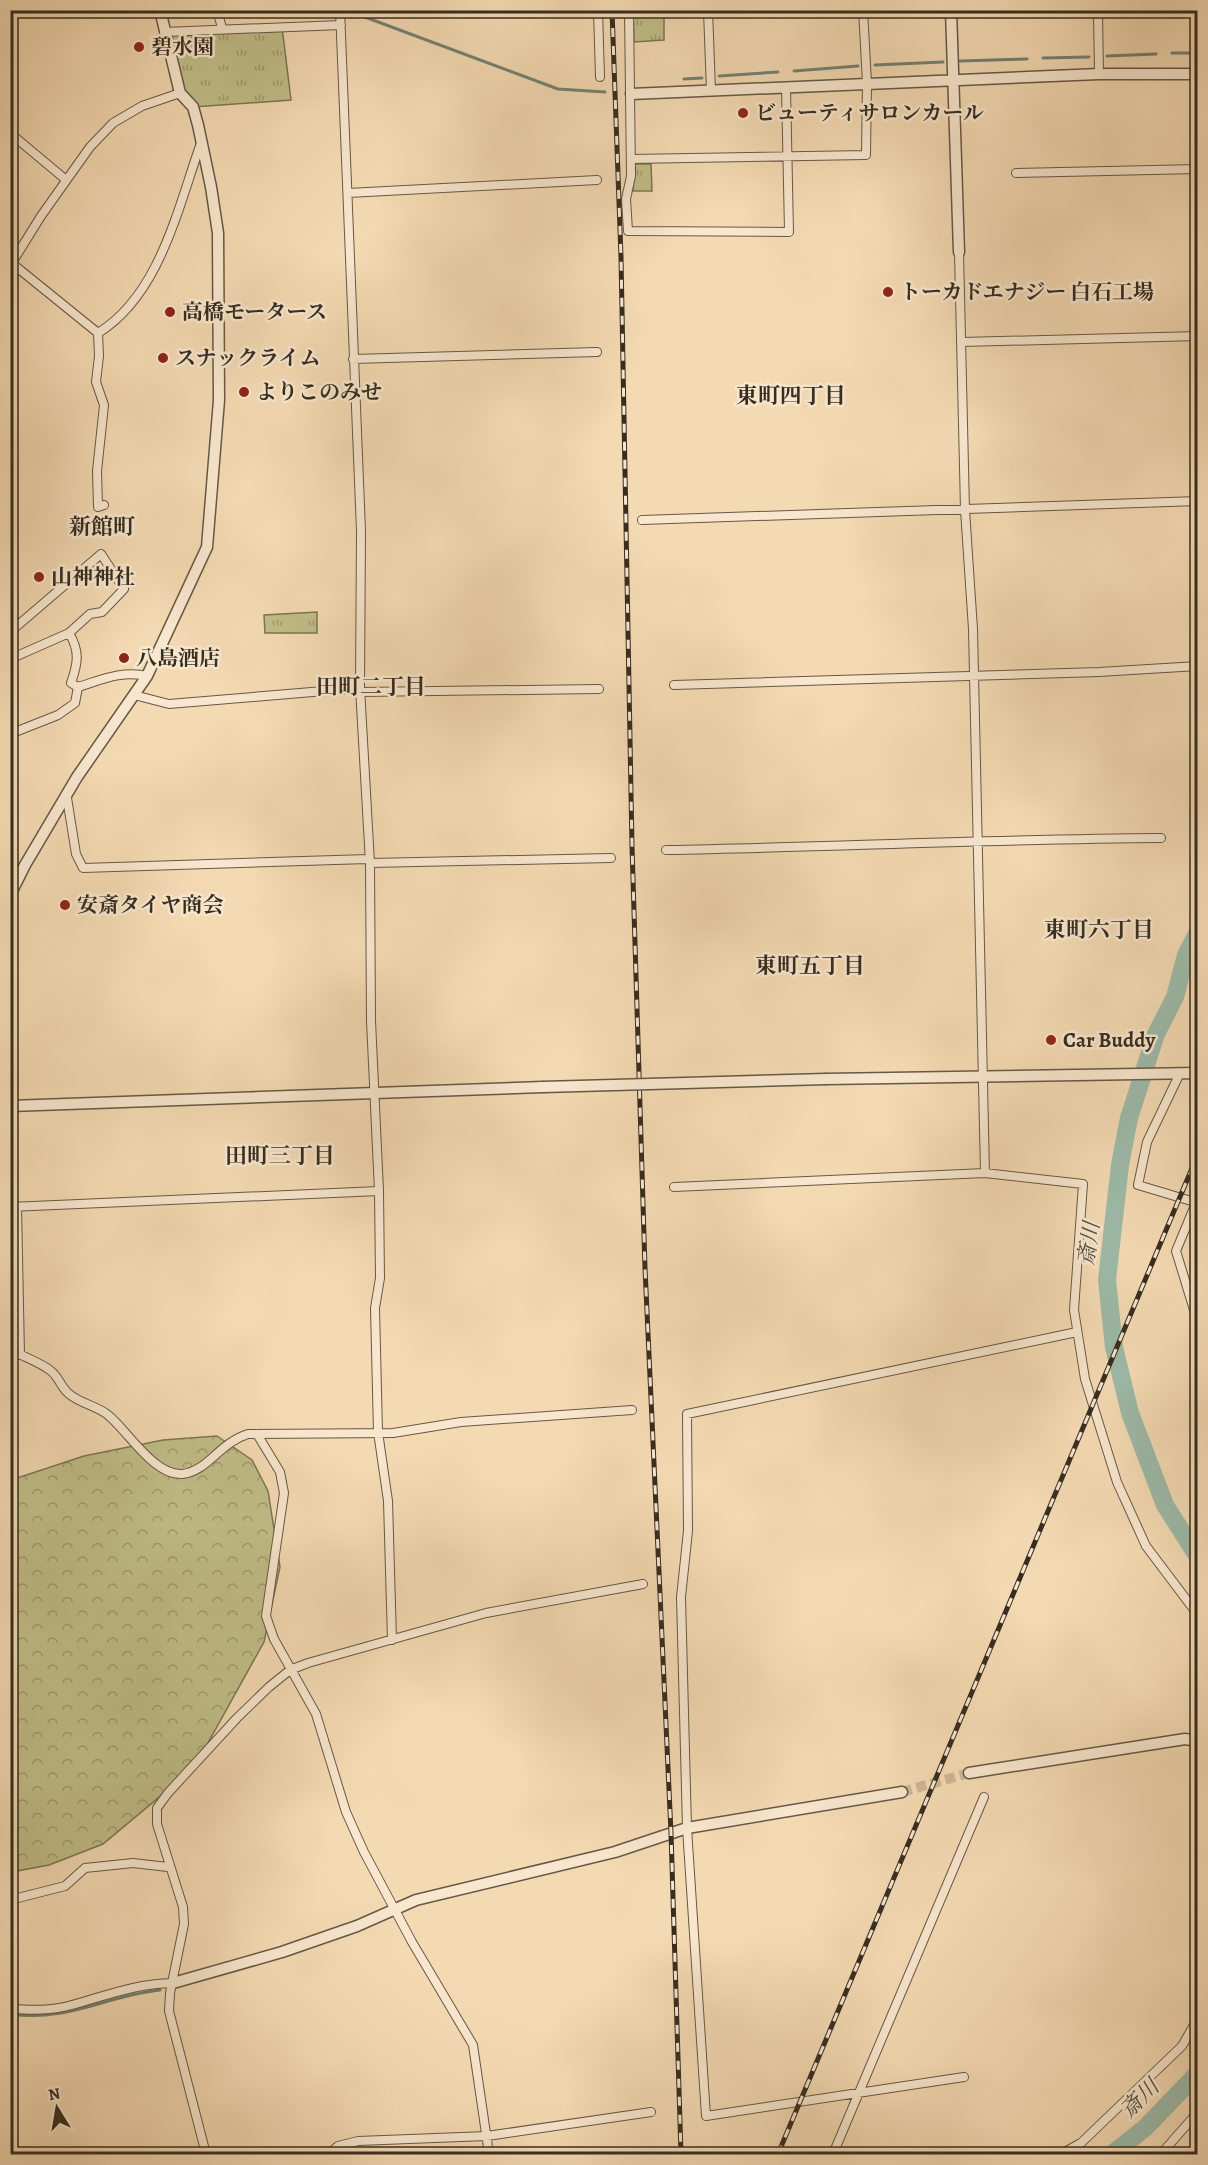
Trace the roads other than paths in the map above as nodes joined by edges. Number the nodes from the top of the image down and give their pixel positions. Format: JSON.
{"nodes":[{"id":1,"x":160,"y":10,"type":"edge"},
{"id":2,"x":218,"y":10,"type":"edge"},
{"id":3,"x":598,"y":10,"type":"edge"},
{"id":4,"x":629,"y":10,"type":"edge"},
{"id":5,"x":708,"y":10,"type":"edge"},
{"id":6,"x":863,"y":10,"type":"edge"},
{"id":7,"x":951,"y":10,"type":"edge"},
{"id":8,"x":1098,"y":10,"type":"edge"},
{"id":9,"x":340,"y":13,"type":"edge"},
{"id":10,"x":341,"y":25,"type":"junction"},
{"id":11,"x":222,"y":28,"type":"junction"},
{"id":12,"x":164,"y":32,"type":"junction"},
{"id":13,"x":1099,"y":74,"type":"junction"},
{"id":14,"x":1197,"y":74,"type":"edge"},
{"id":15,"x":600,"y":77,"type":"dead end"},
{"id":16,"x":952,"y":80,"type":"junction"},
{"id":17,"x":867,"y":83,"type":"junction"},
{"id":18,"x":786,"y":88,"type":"junction"},
{"id":19,"x":711,"y":90,"type":"junction"},
{"id":20,"x":180,"y":93,"type":"junction"},
{"id":21,"x":631,"y":94,"type":"junction"},
{"id":22,"x":10,"y":133,"type":"edge"},
{"id":23,"x":202,"y":142,"type":"junction"},
{"id":24,"x":789,"y":155,"type":"junction"},
{"id":25,"x":631,"y":159,"type":"junction"},
{"id":26,"x":1197,"y":169,"type":"edge"},
{"id":27,"x":1016,"y":173,"type":"dead end"},
{"id":28,"x":65,"y":179,"type":"junction"},
{"id":29,"x":597,"y":180,"type":"dead end"},
{"id":30,"x":348,"y":193,"type":"junction"},
{"id":31,"x":959,"y":252,"type":"joint"},
{"id":32,"x":12,"y":266,"type":"edge"},
{"id":33,"x":98,"y":333,"type":"junction"},
{"id":34,"x":1197,"y":336,"type":"edge"},
{"id":35,"x":962,"y":342,"type":"junction"},
{"id":36,"x":597,"y":352,"type":"dead end"},
{"id":37,"x":353,"y":359,"type":"junction"},
{"id":38,"x":1197,"y":501,"type":"edge"},
{"id":39,"x":104,"y":505,"type":"dead end"},
{"id":40,"x":965,"y":510,"type":"junction"},
{"id":41,"x":642,"y":520,"type":"dead end"},
{"id":42,"x":10,"y":632,"type":"edge"},
{"id":43,"x":69,"y":633,"type":"junction"},
{"id":44,"x":10,"y":659,"type":"edge"},
{"id":45,"x":1197,"y":666,"type":"edge"},
{"id":46,"x":973,"y":675,"type":"junction"},
{"id":47,"x":147,"y":676,"type":"junction"},
{"id":48,"x":674,"y":684,"type":"dead end"},
{"id":49,"x":78,"y":687,"type":"junction"},
{"id":50,"x":599,"y":688,"type":"dead end"},
{"id":51,"x":360,"y":690,"type":"junction"},
{"id":52,"x":134,"y":695,"type":"junction"},
{"id":53,"x":10,"y":734,"type":"edge"},
{"id":54,"x":67,"y":798,"type":"junction"},
{"id":55,"x":1161,"y":838,"type":"dead end"},
{"id":56,"x":978,"y":839,"type":"junction"},
{"id":57,"x":666,"y":850,"type":"dead end"},
{"id":58,"x":611,"y":858,"type":"dead end"},
{"id":59,"x":369,"y":861,"type":"junction"},
{"id":60,"x":10,"y":896,"type":"edge"},
{"id":61,"x":1177,"y":1073,"type":"junction"},
{"id":62,"x":1197,"y":1073,"type":"edge"},
{"id":63,"x":983,"y":1075,"type":"junction"},
{"id":64,"x":375,"y":1095,"type":"junction"},
{"id":65,"x":10,"y":1106,"type":"edge"},
{"id":66,"x":985,"y":1173,"type":"junction"},
{"id":67,"x":674,"y":1187,"type":"dead end"},
{"id":68,"x":379,"y":1191,"type":"junction"},
{"id":69,"x":1197,"y":1203,"type":"edge"},
{"id":70,"x":14,"y":1206,"type":"edge"},
{"id":71,"x":1197,"y":1323,"type":"edge"},
{"id":72,"x":1077,"y":1332,"type":"junction"},
{"id":73,"x":10,"y":1349,"type":"edge"},
{"id":74,"x":20,"y":1355,"type":"junction"},
{"id":75,"x":632,"y":1410,"type":"dead end"},
{"id":76,"x":378,"y":1431,"type":"junction"},
{"id":77,"x":257,"y":1434,"type":"junction"},
{"id":78,"x":643,"y":1584,"type":"dead end"},
{"id":79,"x":1197,"y":1615,"type":"edge"},
{"id":80,"x":392,"y":1641,"type":"junction"},
{"id":81,"x":290,"y":1670,"type":"junction"},
{"id":82,"x":1197,"y":1742,"type":"edge"},
{"id":83,"x":969,"y":1773,"type":"tunnel mouth"},
{"id":84,"x":902,"y":1792,"type":"tunnel mouth"},
{"id":85,"x":984,"y":1797,"type":"dead end"},
{"id":86,"x":687,"y":1828,"type":"junction"},
{"id":87,"x":168,"y":1867,"type":"junction"},
{"id":88,"x":10,"y":1900,"type":"edge"},
{"id":89,"x":394,"y":1909,"type":"junction"},
{"id":90,"x":173,"y":1983,"type":"junction"},
{"id":91,"x":10,"y":2009,"type":"edge"},
{"id":92,"x":1197,"y":2018,"type":"edge"},
{"id":93,"x":964,"y":2077,"type":"dead end"},
{"id":94,"x":860,"y":2092,"type":"junction"},
{"id":95,"x":651,"y":2112,"type":"dead end"},
{"id":96,"x":1197,"y":2112,"type":"edge"},
{"id":97,"x":487,"y":2136,"type":"junction"},
{"id":98,"x":206,"y":2154,"type":"edge"},
{"id":99,"x":329,"y":2154,"type":"edge"},
{"id":100,"x":489,"y":2154,"type":"edge"},
{"id":101,"x":833,"y":2154,"type":"edge"},
{"id":102,"x":1061,"y":2154,"type":"edge"},
{"id":103,"x":1161,"y":2154,"type":"edge"}],
"edges":[{"from":1,"to":12,"type":"street"},
{"from":2,"to":11,"type":"street"},
{"from":3,"to":15,"type":"street"},
{"from":4,"to":21,"type":"street"},
{"from":5,"to":19,"type":"street"},
{"from":6,"to":17,"type":"street"},
{"from":7,"to":16,"type":"street"},
{"from":8,"to":13,"type":"street"},
{"from":9,"to":10,"type":"street"},
{"from":10,"to":11,"type":"street"},
{"from":10,"to":30,"type":"street"},
{"from":11,"to":12,"type":"street"},
{"from":12,"to":20,"type":"street"},
{"from":13,"to":14,"type":"street"},
{"from":13,"to":16,"type":"street"},
{"from":16,"to":17,"type":"street"},
{"from":16,"to":31,"type":"street"},
{"from":17,"to":18,"type":"street"},
{"from":17,"to":24,"type":"street"},
{"from":18,"to":19,"type":"street"},
{"from":18,"to":24,"type":"street"},
{"from":19,"to":21,"type":"street"},
{"from":20,"to":23,"type":"street"},
{"from":20,"to":28,"type":"street"},
{"from":21,"to":25,"type":"street"},
{"from":22,"to":28,"type":"street"},
{"from":23,"to":33,"type":"street"},
{"from":23,"to":47,"type":"street"},
{"from":24,"to":25,"type":"street"},
{"from":24,"to":25,"type":"street"},
{"from":26,"to":27,"type":"street"},
{"from":28,"to":32,"type":"street"},
{"from":29,"to":30,"type":"street"},
{"from":30,"to":37,"type":"street"},
{"from":31,"to":35,"type":"street"},
{"from":32,"to":33,"type":"street"},
{"from":33,"to":39,"type":"street"},
{"from":34,"to":35,"type":"street"},
{"from":35,"to":40,"type":"street"},
{"from":36,"to":37,"type":"street"},
{"from":37,"to":51,"type":"street"},
{"from":38,"to":40,"type":"street"},
{"from":40,"to":41,"type":"street"},
{"from":40,"to":46,"type":"street"},
{"from":42,"to":43,"type":"street"},
{"from":43,"to":44,"type":"street"},
{"from":43,"to":49,"type":"street"},
{"from":45,"to":46,"type":"street"},
{"from":46,"to":48,"type":"street"},
{"from":46,"to":56,"type":"street"},
{"from":47,"to":49,"type":"street"},
{"from":47,"to":52,"type":"street"},
{"from":49,"to":53,"type":"street"},
{"from":50,"to":51,"type":"street"},
{"from":51,"to":52,"type":"street"},
{"from":51,"to":59,"type":"street"},
{"from":52,"to":54,"type":"street"},
{"from":54,"to":59,"type":"street"},
{"from":54,"to":60,"type":"street"},
{"from":55,"to":56,"type":"street"},
{"from":56,"to":57,"type":"street"},
{"from":56,"to":63,"type":"street"},
{"from":58,"to":59,"type":"street"},
{"from":59,"to":64,"type":"street"},
{"from":61,"to":62,"type":"street"},
{"from":61,"to":63,"type":"street"},
{"from":61,"to":69,"type":"street"},
{"from":63,"to":64,"type":"street","bridge":true},
{"from":63,"to":66,"type":"street"},
{"from":64,"to":65,"type":"street"},
{"from":64,"to":68,"type":"street"},
{"from":66,"to":67,"type":"street"},
{"from":66,"to":72,"type":"street"},
{"from":68,"to":70,"type":"street"},
{"from":68,"to":76,"type":"street"},
{"from":69,"to":71,"type":"street"},
{"from":70,"to":74,"type":"street"},
{"from":72,"to":79,"type":"street"},
{"from":72,"to":86,"type":"street"},
{"from":73,"to":74,"type":"street"},
{"from":74,"to":77,"type":"street"},
{"from":75,"to":76,"type":"street"},
{"from":76,"to":77,"type":"street"},
{"from":76,"to":80,"type":"street"},
{"from":77,"to":81,"type":"street"},
{"from":78,"to":80,"type":"street"},
{"from":80,"to":81,"type":"street"},
{"from":81,"to":87,"type":"street"},
{"from":81,"to":89,"type":"street"},
{"from":82,"to":83,"type":"street"},
{"from":84,"to":86,"type":"street"},
{"from":85,"to":94,"type":"street"},
{"from":86,"to":89,"type":"street"},
{"from":86,"to":94,"type":"street"},
{"from":87,"to":88,"type":"street"},
{"from":87,"to":90,"type":"street"},
{"from":89,"to":90,"type":"street"},
{"from":89,"to":97,"type":"street"},
{"from":90,"to":91,"type":"street"},
{"from":90,"to":98,"type":"street"},
{"from":92,"to":102,"type":"street"},
{"from":93,"to":94,"type":"street"},
{"from":94,"to":101,"type":"street"},
{"from":95,"to":97,"type":"street"},
{"from":96,"to":103,"type":"street"},
{"from":97,"to":99,"type":"street"},
{"from":97,"to":100,"type":"street"}]}
